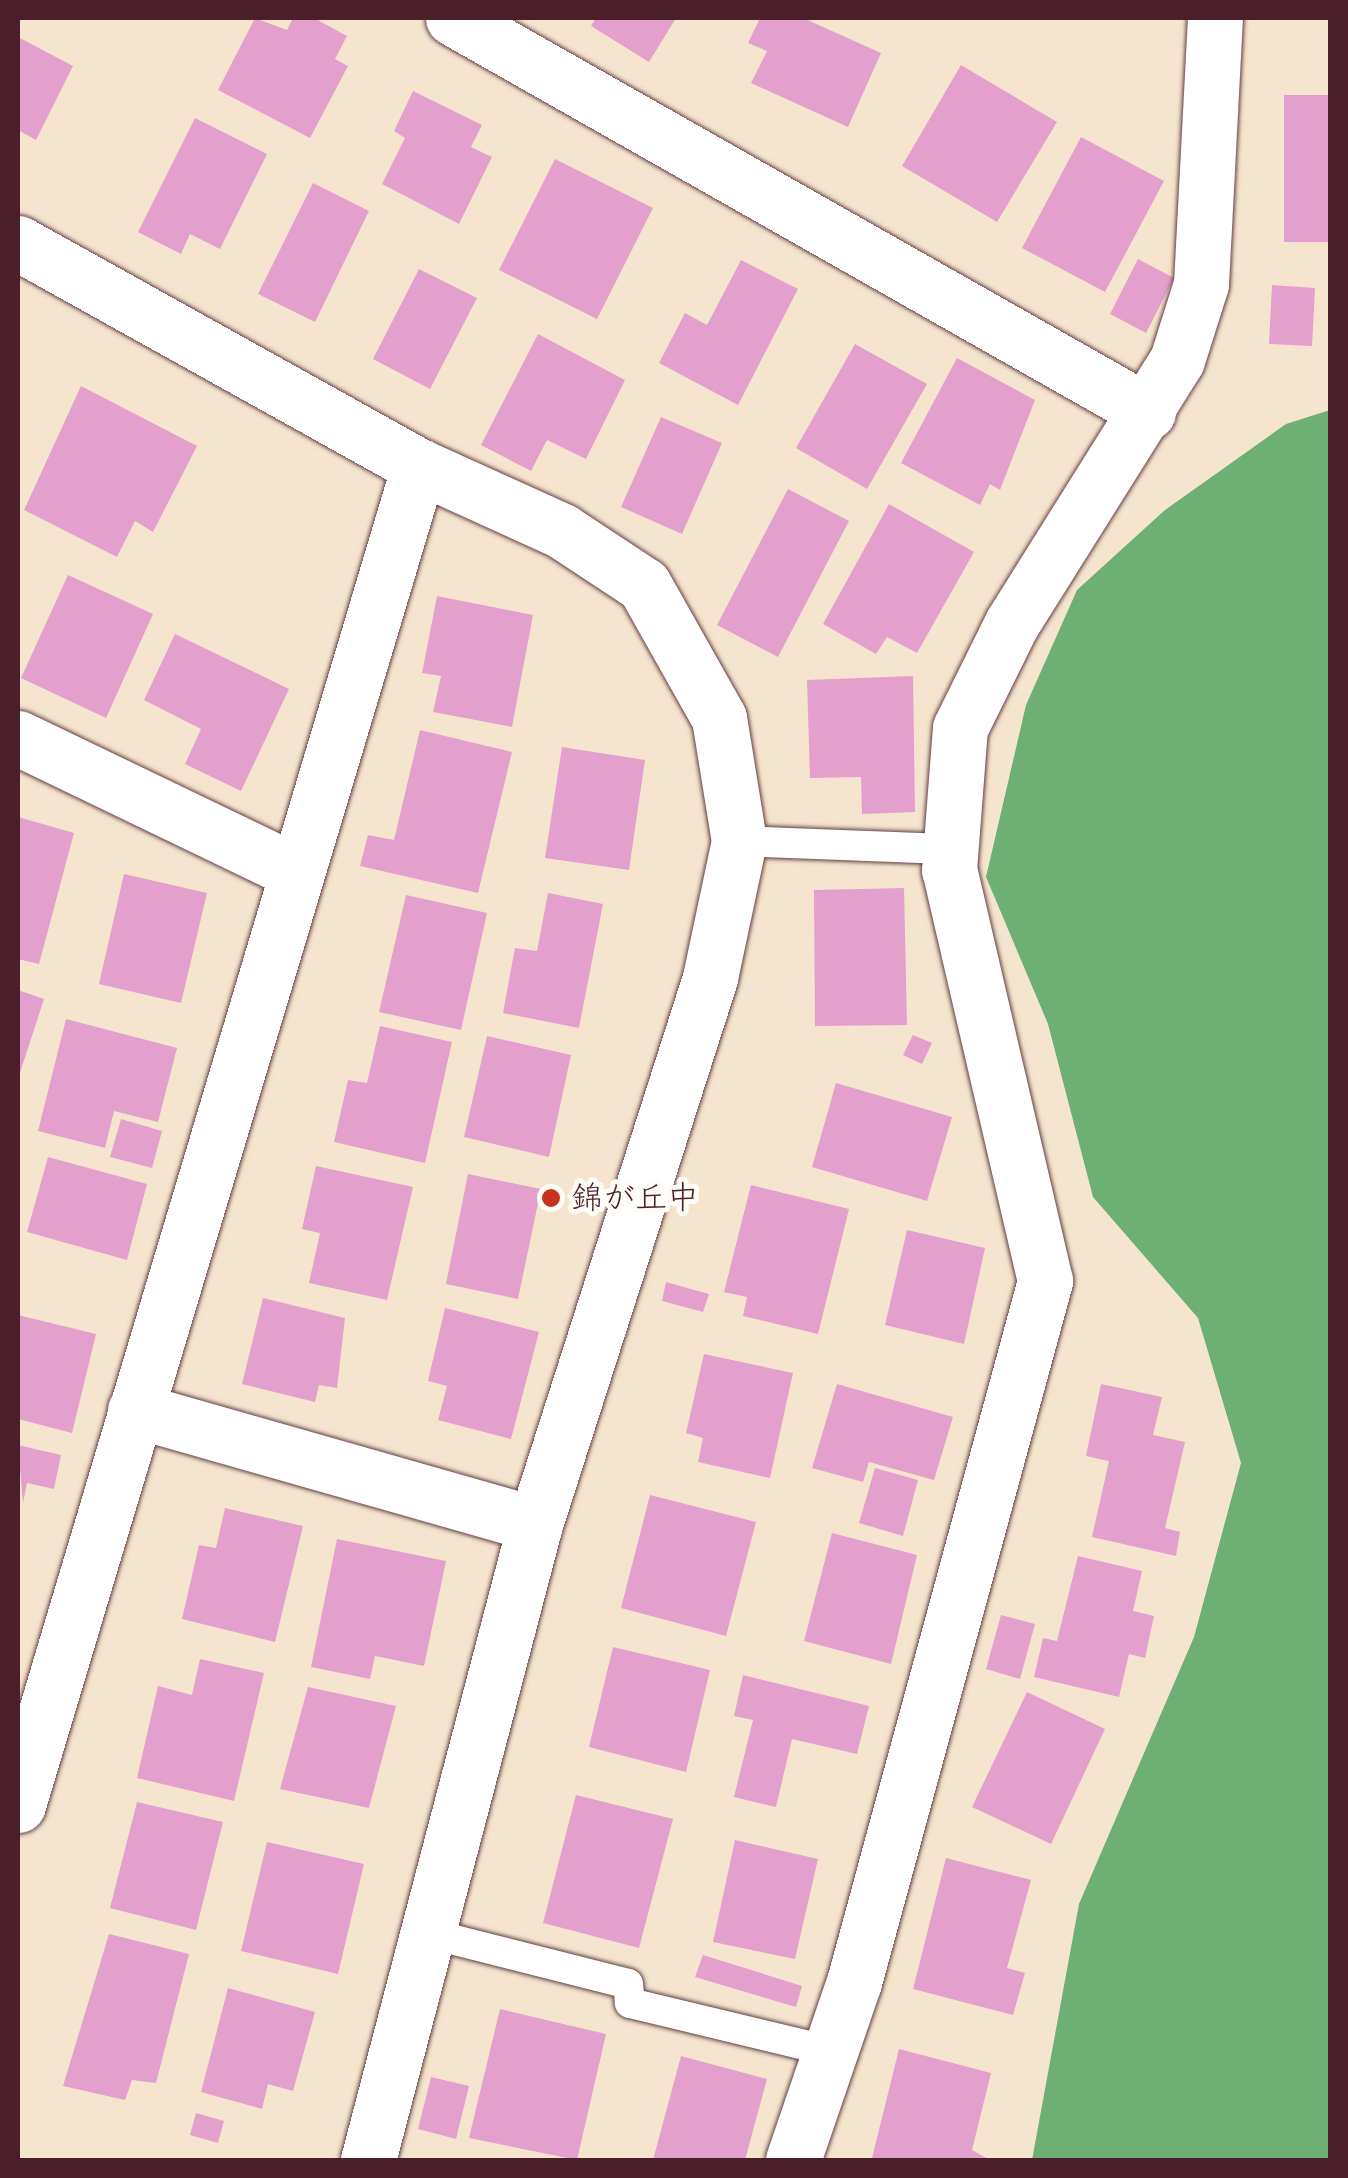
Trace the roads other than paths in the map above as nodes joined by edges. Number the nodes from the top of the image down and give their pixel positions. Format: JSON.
{"nodes":[{"id":1,"x":453,"y":18,"type":"edge"},
{"id":2,"x":1215,"y":18,"type":"edge"},
{"id":3,"x":18,"y":243,"type":"edge"},
{"id":4,"x":1148,"y":412,"type":"junction"},
{"id":5,"x":419,"y":466,"type":"junction"},
{"id":6,"x":18,"y":738,"type":"edge"},
{"id":7,"x":739,"y":842,"type":"junction"},
{"id":8,"x":951,"y":849,"type":"junction"},
{"id":9,"x":294,"y":871,"type":"junction"},
{"id":10,"x":136,"y":1410,"type":"junction"},
{"id":11,"x":534,"y":1524,"type":"junction"},
{"id":12,"x":18,"y":1805,"type":"edge"},
{"id":13,"x":428,"y":1933,"type":"junction"},
{"id":14,"x":830,"y":2052,"type":"junction"},
{"id":15,"x":368,"y":2160,"type":"edge"},
{"id":16,"x":792,"y":2160,"type":"edge"}],
"edges":[{"from":1,"to":4,"type":"street"},
{"from":2,"to":4,"type":"street"},
{"from":3,"to":5,"type":"street"},
{"from":4,"to":8,"type":"street"},
{"from":5,"to":7,"type":"street"},
{"from":5,"to":9,"type":"street"},
{"from":6,"to":9,"type":"street"},
{"from":7,"to":8,"type":"lane"},
{"from":7,"to":11,"type":"street"},
{"from":8,"to":14,"type":"street"},
{"from":9,"to":10,"type":"street"},
{"from":10,"to":11,"type":"street"},
{"from":10,"to":12,"type":"street"},
{"from":11,"to":13,"type":"street"},
{"from":13,"to":14,"type":"lane"},
{"from":13,"to":15,"type":"street"},
{"from":14,"to":16,"type":"street"}]}
